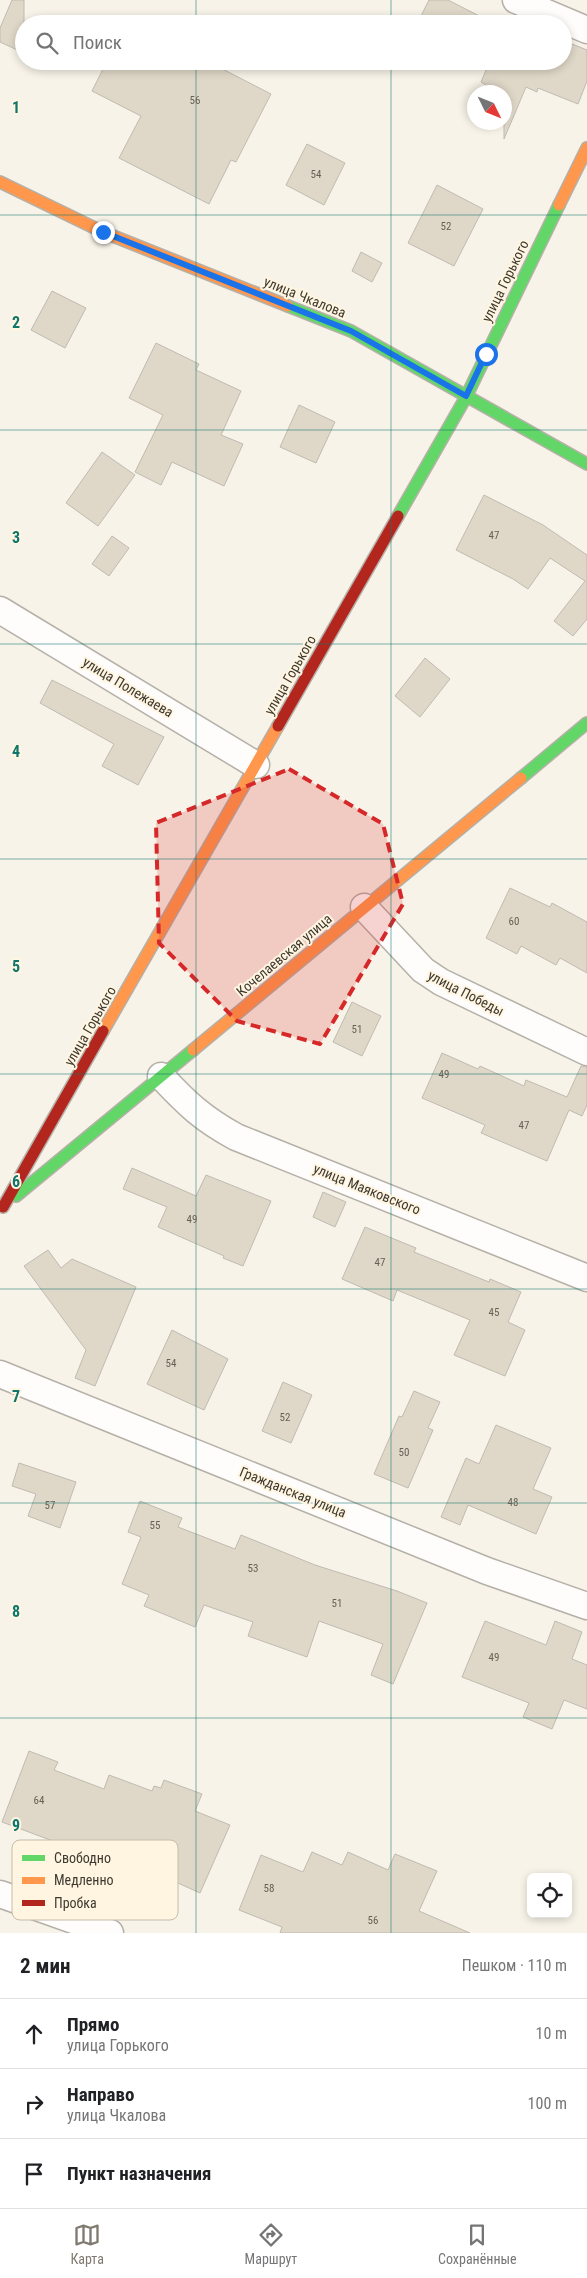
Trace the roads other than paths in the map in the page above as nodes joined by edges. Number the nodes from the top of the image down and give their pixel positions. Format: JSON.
{"nodes":[{"id":1,"x":516,"y":0,"type":"edge"},
{"id":2,"x":552,"y":15,"type":"edge"},
{"id":3,"x":572,"y":24,"type":"edge"},
{"id":4,"x":587,"y":30,"type":"edge"},
{"id":5,"x":587,"y":148,"type":"edge"},
{"id":6,"x":0,"y":182,"type":"edge"},
{"id":7,"x":466,"y":396,"type":"junction"},
{"id":8,"x":587,"y":464,"type":"edge"},
{"id":9,"x":0,"y":610,"type":"edge"},
{"id":10,"x":587,"y":723,"type":"edge"},
{"id":11,"x":256,"y":765,"type":"junction"},
{"id":12,"x":364,"y":908,"type":"junction"},
{"id":13,"x":587,"y":1052,"type":"edge"},
{"id":14,"x":161,"y":1076,"type":"junction"},
{"id":15,"x":2,"y":1208,"type":"edge"},
{"id":16,"x":587,"y":1278,"type":"edge"},
{"id":17,"x":0,"y":1374,"type":"edge"},
{"id":18,"x":587,"y":1606,"type":"edge"},
{"id":19,"x":0,"y":1894,"type":"edge"},
{"id":20,"x":12,"y":1898,"type":"edge"},
{"id":21,"x":73,"y":1920,"type":"edge"},
{"id":22,"x":110,"y":1933,"type":"edge"}],
"edges":[{"from":1,"to":2,"type":"street"},
{"from":3,"to":4,"type":"street"},
{"from":5,"to":7,"type":"street","name":"улица Горького"},
{"from":6,"to":7,"type":"street","name":"улица Чкалова"},
{"from":7,"to":8,"type":"street","name":"улица Чкалова"},
{"from":7,"to":11,"type":"street","name":"улица Горького"},
{"from":9,"to":11,"type":"street","name":"улица Полежаева"},
{"from":10,"to":12,"type":"street","name":"Кочелаевская улица"},
{"from":11,"to":15,"type":"street","name":"улица Горького"},
{"from":12,"to":13,"type":"street","name":"улица Победы"},
{"from":12,"to":14,"type":"street","name":"Кочелаевская улица"},
{"from":14,"to":15,"type":"street","name":"Кочелаевская улица"},
{"from":14,"to":16,"type":"street","name":"улица Маяковского"},
{"from":17,"to":18,"type":"street","name":"Гражданская улица"},
{"from":19,"to":20,"type":"street"},
{"from":21,"to":22,"type":"street"}]}
